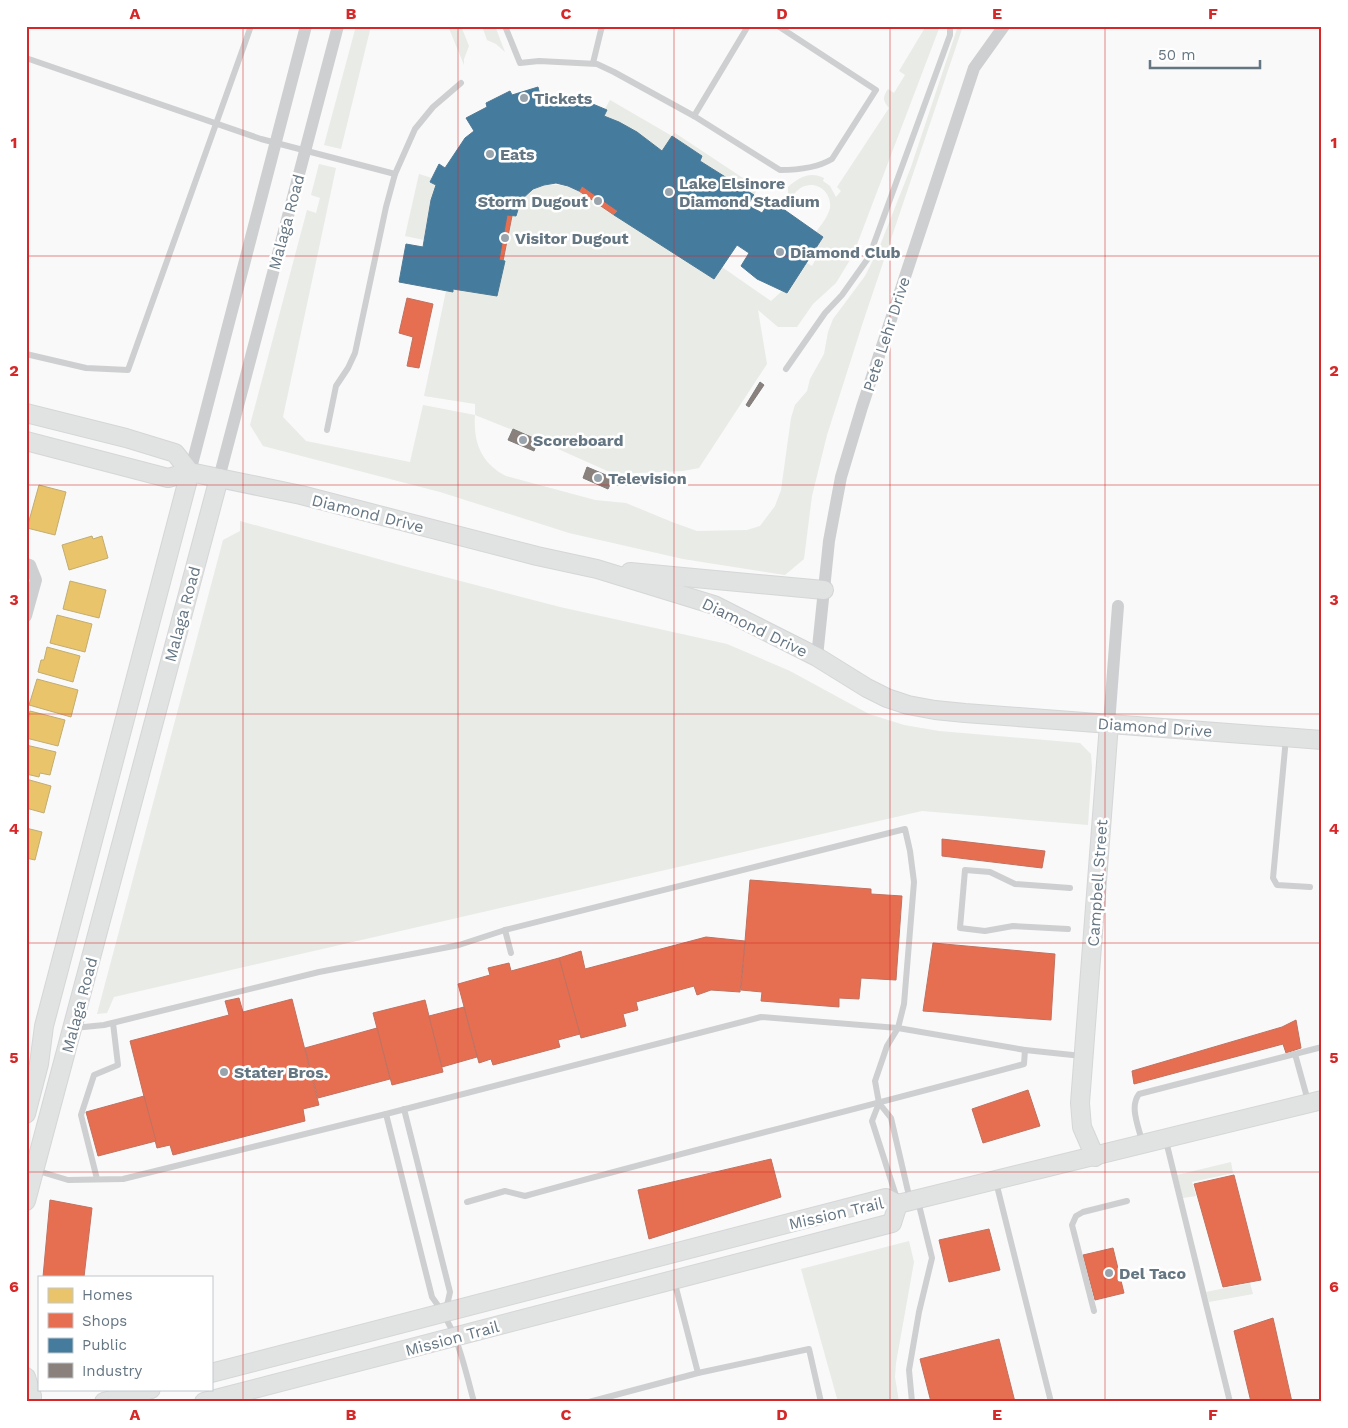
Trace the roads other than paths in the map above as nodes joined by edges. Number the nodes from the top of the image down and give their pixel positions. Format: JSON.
{"nodes":[{"id":1,"x":251,"y":26,"type":"edge"},
{"id":2,"x":306,"y":26,"type":"edge"},
{"id":3,"x":338,"y":26,"type":"edge"},
{"id":4,"x":505,"y":26,"type":"edge"},
{"id":5,"x":602,"y":26,"type":"edge"},
{"id":6,"x":748,"y":26,"type":"edge"},
{"id":7,"x":778,"y":26,"type":"edge"},
{"id":8,"x":950,"y":26,"type":"edge"},
{"id":9,"x":1004,"y":26,"type":"edge"},
{"id":10,"x":26,"y":58,"type":"edge"},
{"id":11,"x":593,"y":63,"type":"junction"},
{"id":12,"x":461,"y":83,"type":"dead end"},
{"id":13,"x":694,"y":116,"type":"junction"},
{"id":14,"x":216,"y":124,"type":"junction"},
{"id":15,"x":276,"y":143,"type":"junction"},
{"id":16,"x":304,"y":150,"type":"junction"},
{"id":17,"x":395,"y":174,"type":"junction"},
{"id":18,"x":26,"y":354,"type":"edge"},
{"id":19,"x":786,"y":369,"type":"dead end"},
{"id":20,"x":26,"y":413,"type":"edge"},
{"id":21,"x":327,"y":430,"type":"dead end"},
{"id":22,"x":26,"y":440,"type":"edge"},
{"id":23,"x":190,"y":472,"type":"junction"},
{"id":24,"x":219,"y":478,"type":"junction"},
{"id":25,"x":26,"y":564,"type":"edge"},
{"id":26,"x":597,"y":569,"type":"junction"},
{"id":27,"x":824,"y":590,"type":"junction"},
{"id":28,"x":1118,"y":606,"type":"dead end"},
{"id":29,"x":26,"y":616,"type":"edge"},
{"id":30,"x":817,"y":657,"type":"junction"},
{"id":31,"x":1108,"y":724,"type":"junction"},
{"id":32,"x":1286,"y":737,"type":"junction"},
{"id":33,"x":1322,"y":740,"type":"edge"},
{"id":34,"x":1310,"y":887,"type":"dead end"},
{"id":35,"x":1070,"y":888,"type":"dead end"},
{"id":36,"x":1068,"y":929,"type":"dead end"},
{"id":37,"x":505,"y":930,"type":"junction"},
{"id":38,"x":511,"y":953,"type":"dead end"},
{"id":39,"x":113,"y":1023,"type":"junction"},
{"id":40,"x":44,"y":1026,"type":"junction"},
{"id":41,"x":73,"y":1028,"type":"junction"},
{"id":42,"x":898,"y":1028,"type":"junction"},
{"id":43,"x":1322,"y":1047,"type":"edge"},
{"id":44,"x":1025,"y":1050,"type":"junction"},
{"id":45,"x":1295,"y":1054,"type":"junction"},
{"id":46,"x":1083,"y":1056,"type":"junction"},
{"id":47,"x":26,"y":1065,"type":"edge"},
{"id":48,"x":1315,"y":1102,"type":"edge"},
{"id":49,"x":879,"y":1103,"type":"junction"},
{"id":50,"x":404,"y":1108,"type":"junction"},
{"id":51,"x":26,"y":1114,"type":"edge"},
{"id":52,"x":386,"y":1114,"type":"junction"},
{"id":53,"x":1166,"y":1140,"type":"junction"},
{"id":54,"x":1143,"y":1145,"type":"junction"},
{"id":55,"x":1095,"y":1157,"type":"junction"},
{"id":56,"x":35,"y":1170,"type":"junction"},
{"id":57,"x":97,"y":1179,"type":"junction"},
{"id":58,"x":995,"y":1180,"type":"junction"},
{"id":59,"x":26,"y":1201,"type":"edge"},
{"id":60,"x":1127,"y":1201,"type":"dead end"},
{"id":61,"x":467,"y":1202,"type":"dead end"},
{"id":62,"x":909,"y":1202,"type":"junction"},
{"id":63,"x":674,"y":1280,"type":"junction"},
{"id":64,"x":1094,"y":1311,"type":"dead end"},
{"id":65,"x":445,"y":1313,"type":"junction"},
{"id":66,"x":456,"y":1337,"type":"junction"},
{"id":67,"x":212,"y":1374,"type":"edge"},
{"id":68,"x":698,"y":1374,"type":"junction"},
{"id":69,"x":26,"y":1377,"type":"edge"},
{"id":70,"x":147,"y":1390,"type":"edge"},
{"id":71,"x":32,"y":1402,"type":"edge"},
{"id":72,"x":104,"y":1402,"type":"edge"},
{"id":73,"x":204,"y":1402,"type":"edge"},
{"id":74,"x":474,"y":1402,"type":"edge"},
{"id":75,"x":589,"y":1402,"type":"edge"},
{"id":76,"x":821,"y":1402,"type":"edge"},
{"id":77,"x":912,"y":1402,"type":"edge"},
{"id":78,"x":1051,"y":1402,"type":"edge"},
{"id":79,"x":1230,"y":1402,"type":"edge"}],
"edges":[{"from":1,"to":14,"type":"lane"},
{"from":2,"to":15,"type":"street","name":"Malaga Road"},
{"from":3,"to":16,"type":"street","name":"Malaga Road"},
{"from":4,"to":11,"type":"lane"},
{"from":5,"to":11,"type":"lane"},
{"from":6,"to":13,"type":"lane"},
{"from":7,"to":13,"type":"lane"},
{"from":8,"to":19,"type":"lane"},
{"from":9,"to":27,"type":"street","name":"Pete Lehr Drive"},
{"from":10,"to":14,"type":"lane"},
{"from":11,"to":13,"type":"lane"},
{"from":12,"to":17,"type":"lane"},
{"from":14,"to":15,"type":"lane"},
{"from":14,"to":18,"type":"lane"},
{"from":15,"to":16,"type":"lane"},
{"from":15,"to":23,"type":"street","name":"Malaga Road"},
{"from":16,"to":17,"type":"lane"},
{"from":16,"to":24,"type":"street","name":"Malaga Road"},
{"from":17,"to":21,"type":"lane"},
{"from":20,"to":23,"type":"street"},
{"from":22,"to":23,"type":"street","name":"Diamond Drive"},
{"from":23,"to":24,"type":"street","name":"Diamond Drive"},
{"from":23,"to":40,"type":"street","name":"Malaga Road"},
{"from":24,"to":26,"type":"street","name":"Diamond Drive"},
{"from":24,"to":41,"type":"street","name":"Malaga Road"},
{"from":25,"to":29,"type":"street"},
{"from":26,"to":27,"type":"street"},
{"from":26,"to":30,"type":"street","name":"Diamond Drive"},
{"from":27,"to":30,"type":"street","name":"Pete Lehr Drive"},
{"from":28,"to":31,"type":"street","name":"Campbell Street"},
{"from":30,"to":31,"type":"street","name":"Diamond Drive"},
{"from":31,"to":32,"type":"street","name":"Diamond Drive"},
{"from":31,"to":46,"type":"street","name":"Campbell Street"},
{"from":32,"to":33,"type":"street","name":"Diamond Drive"},
{"from":32,"to":34,"type":"lane"},
{"from":35,"to":36,"type":"lane"},
{"from":37,"to":38,"type":"lane"},
{"from":37,"to":39,"type":"lane"},
{"from":37,"to":42,"type":"lane"},
{"from":39,"to":41,"type":"lane"},
{"from":39,"to":57,"type":"lane"},
{"from":40,"to":47,"type":"street"},
{"from":40,"to":51,"type":"street","name":"Malaga Road"},
{"from":41,"to":56,"type":"street","name":"Malaga Road"},
{"from":42,"to":44,"type":"lane"},
{"from":42,"to":49,"type":"lane"},
{"from":42,"to":50,"type":"lane"},
{"from":43,"to":45,"type":"lane"},
{"from":44,"to":46,"type":"lane"},
{"from":44,"to":49,"type":"lane"},
{"from":45,"to":48,"type":"lane"},
{"from":45,"to":54,"type":"lane"},
{"from":46,"to":55,"type":"street","name":"Campbell Street"},
{"from":48,"to":53,"type":"street"},
{"from":49,"to":61,"type":"lane"},
{"from":49,"to":62,"type":"lane"},
{"from":49,"to":62,"type":"lane"},
{"from":50,"to":52,"type":"lane"},
{"from":50,"to":65,"type":"lane"},
{"from":52,"to":57,"type":"lane"},
{"from":52,"to":65,"type":"lane"},
{"from":53,"to":54,"type":"street"},
{"from":53,"to":79,"type":"lane"},
{"from":54,"to":55,"type":"street"},
{"from":55,"to":58,"type":"street"},
{"from":56,"to":57,"type":"lane"},
{"from":56,"to":59,"type":"street","name":"Malaga Road"},
{"from":58,"to":62,"type":"street"},
{"from":58,"to":78,"type":"lane"},
{"from":60,"to":64,"type":"lane"},
{"from":62,"to":63,"type":"street","name":"Mission Trail"},
{"from":62,"to":65,"type":"street","name":"Mission Trail"},
{"from":62,"to":77,"type":"lane"},
{"from":63,"to":66,"type":"street","name":"Mission Trail"},
{"from":63,"to":68,"type":"lane"},
{"from":65,"to":66,"type":"lane"},
{"from":65,"to":67,"type":"street","name":"Mission Trail"},
{"from":66,"to":73,"type":"street","name":"Mission Trail"},
{"from":66,"to":74,"type":"lane"},
{"from":68,"to":75,"type":"lane"},
{"from":68,"to":76,"type":"lane"},
{"from":69,"to":71,"type":"street"},
{"from":70,"to":72,"type":"street"}]}
